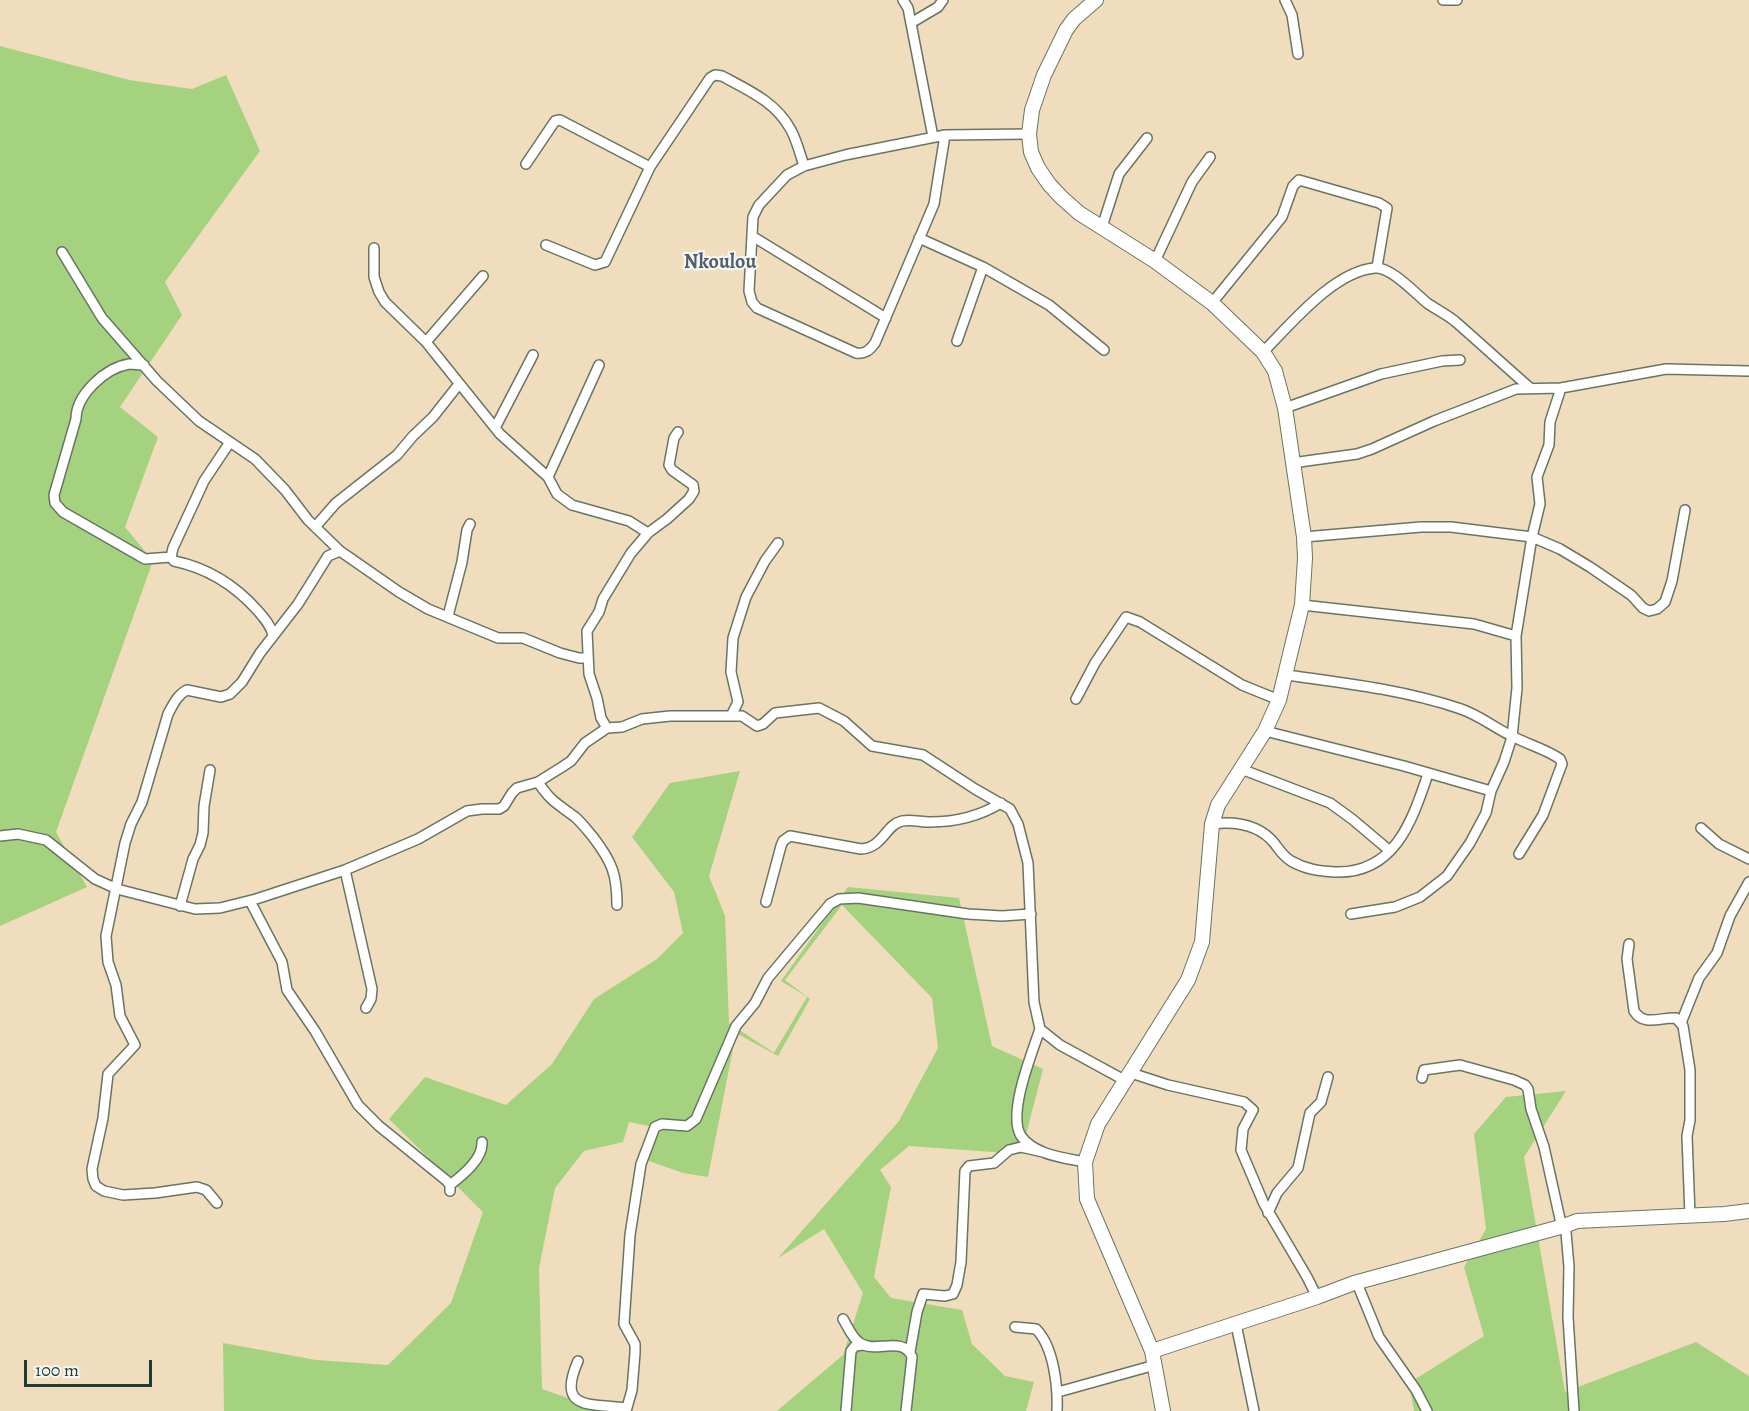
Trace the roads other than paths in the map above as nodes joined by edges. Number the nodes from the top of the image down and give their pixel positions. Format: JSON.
{"nodes":[{"id":1,"x":903,"y":0,"type":"edge"},
{"id":2,"x":943,"y":0,"type":"edge"},
{"id":3,"x":1096,"y":0,"type":"edge"},
{"id":4,"x":1285,"y":0,"type":"edge"},
{"id":5,"x":1443,"y":0,"type":"edge"},
{"id":6,"x":1456,"y":0,"type":"edge"},
{"id":7,"x":911,"y":23,"type":"junction"},
{"id":8,"x":1298,"y":54,"type":"dead end"},
{"id":9,"x":1029,"y":134,"type":"junction"},
{"id":10,"x":945,"y":135,"type":"junction"},
{"id":11,"x":933,"y":137,"type":"junction"},
{"id":12,"x":1147,"y":138,"type":"dead end"},
{"id":13,"x":1210,"y":157,"type":"dead end"},
{"id":14,"x":526,"y":164,"type":"dead end"},
{"id":15,"x":804,"y":166,"type":"junction"},
{"id":16,"x":650,"y":167,"type":"junction"},
{"id":17,"x":1102,"y":227,"type":"junction"},
{"id":18,"x":752,"y":236,"type":"junction"},
{"id":19,"x":920,"y":238,"type":"junction"},
{"id":20,"x":546,"y":245,"type":"dead end"},
{"id":21,"x":374,"y":248,"type":"dead end"},
{"id":22,"x":62,"y":252,"type":"dead end"},
{"id":23,"x":1155,"y":261,"type":"junction"},
{"id":24,"x":984,"y":267,"type":"junction"},
{"id":25,"x":1377,"y":267,"type":"junction"},
{"id":26,"x":483,"y":276,"type":"dead end"},
{"id":27,"x":1212,"y":303,"type":"junction"},
{"id":28,"x":886,"y":318,"type":"junction"},
{"id":29,"x":957,"y":341,"type":"dead end"},
{"id":30,"x":426,"y":342,"type":"junction"},
{"id":31,"x":1104,"y":350,"type":"dead end"},
{"id":32,"x":1263,"y":352,"type":"junction"},
{"id":33,"x":533,"y":355,"type":"dead end"},
{"id":34,"x":1460,"y":360,"type":"dead end"},
{"id":35,"x":144,"y":365,"type":"junction"},
{"id":36,"x":599,"y":365,"type":"dead end"},
{"id":37,"x":1749,"y":370,"type":"edge"},
{"id":38,"x":459,"y":384,"type":"junction"},
{"id":39,"x":1529,"y":387,"type":"junction"},
{"id":40,"x":1561,"y":388,"type":"junction"},
{"id":41,"x":1285,"y":408,"type":"junction"},
{"id":42,"x":495,"y":428,"type":"junction"},
{"id":43,"x":678,"y":432,"type":"dead end"},
{"id":44,"x":230,"y":442,"type":"junction"},
{"id":45,"x":1292,"y":463,"type":"junction"},
{"id":46,"x":548,"y":477,"type":"junction"},
{"id":47,"x":1685,"y":510,"type":"dead end"},
{"id":48,"x":470,"y":524,"type":"dead end"},
{"id":49,"x":315,"y":528,"type":"junction"},
{"id":50,"x":648,"y":533,"type":"junction"},
{"id":51,"x":1304,"y":537,"type":"junction"},
{"id":52,"x":1532,"y":537,"type":"junction"},
{"id":53,"x":778,"y":543,"type":"dead end"},
{"id":54,"x":340,"y":551,"type":"junction"},
{"id":55,"x":171,"y":557,"type":"junction"},
{"id":56,"x":1302,"y":605,"type":"junction"},
{"id":57,"x":448,"y":616,"type":"junction"},
{"id":58,"x":273,"y":635,"type":"junction"},
{"id":59,"x":1516,"y":636,"type":"junction"},
{"id":60,"x":588,"y":658,"type":"junction"},
{"id":61,"x":1286,"y":675,"type":"junction"},
{"id":62,"x":1076,"y":699,"type":"dead end"},
{"id":63,"x":1279,"y":700,"type":"junction"},
{"id":64,"x":731,"y":716,"type":"junction"},
{"id":65,"x":607,"y":728,"type":"junction"},
{"id":66,"x":1264,"y":731,"type":"junction"},
{"id":67,"x":1512,"y":737,"type":"junction"},
{"id":68,"x":1241,"y":769,"type":"junction"},
{"id":69,"x":210,"y":770,"type":"dead end"},
{"id":70,"x":1428,"y":774,"type":"junction"},
{"id":71,"x":538,"y":782,"type":"junction"},
{"id":72,"x":1491,"y":790,"type":"junction"},
{"id":73,"x":1001,"y":803,"type":"junction"},
{"id":74,"x":1212,"y":824,"type":"junction"},
{"id":75,"x":1701,"y":828,"type":"dead end"},
{"id":76,"x":0,"y":836,"type":"edge"},
{"id":77,"x":1390,"y":851,"type":"junction"},
{"id":78,"x":1519,"y":854,"type":"dead end"},
{"id":79,"x":1749,"y":859,"type":"edge"},
{"id":80,"x":345,"y":870,"type":"junction"},
{"id":81,"x":1749,"y":882,"type":"edge"},
{"id":82,"x":117,"y":889,"type":"junction"},
{"id":83,"x":250,"y":901,"type":"junction"},
{"id":84,"x":766,"y":902,"type":"dead end"},
{"id":85,"x":617,"y":905,"type":"dead end"},
{"id":86,"x":180,"y":906,"type":"junction"},
{"id":87,"x":1030,"y":914,"type":"junction"},
{"id":88,"x":1351,"y":914,"type":"dead end"},
{"id":89,"x":1629,"y":944,"type":"dead end"},
{"id":90,"x":366,"y":1008,"type":"dead end"},
{"id":91,"x":1681,"y":1023,"type":"junction"},
{"id":92,"x":1040,"y":1029,"type":"junction"},
{"id":93,"x":1129,"y":1077,"type":"junction"},
{"id":94,"x":1328,"y":1077,"type":"dead end"},
{"id":95,"x":1422,"y":1078,"type":"dead end"},
{"id":96,"x":482,"y":1142,"type":"dead end"},
{"id":97,"x":1043,"y":1152,"type":"junction"},
{"id":98,"x":1085,"y":1162,"type":"junction"},
{"id":99,"x":217,"y":1203,"type":"dead end"},
{"id":100,"x":1749,"y":1211,"type":"edge"},
{"id":101,"x":1269,"y":1213,"type":"junction"},
{"id":102,"x":1690,"y":1216,"type":"junction"},
{"id":103,"x":1564,"y":1226,"type":"junction"},
{"id":104,"x":1354,"y":1283,"type":"junction"},
{"id":105,"x":1317,"y":1298,"type":"junction"},
{"id":106,"x":843,"y":1319,"type":"dead end"},
{"id":107,"x":1236,"y":1324,"type":"junction"},
{"id":108,"x":1015,"y":1327,"type":"dead end"},
{"id":109,"x":864,"y":1345,"type":"junction"},
{"id":110,"x":910,"y":1352,"type":"junction"},
{"id":111,"x":1153,"y":1358,"type":"junction"},
{"id":112,"x":578,"y":1361,"type":"dead end"},
{"id":113,"x":1058,"y":1392,"type":"junction"},
{"id":114,"x":626,"y":1409,"type":"edge"},
{"id":115,"x":846,"y":1411,"type":"edge"},
{"id":116,"x":906,"y":1411,"type":"edge"},
{"id":117,"x":1057,"y":1411,"type":"edge"},
{"id":118,"x":1163,"y":1411,"type":"edge"},
{"id":119,"x":1254,"y":1411,"type":"edge"},
{"id":120,"x":1427,"y":1411,"type":"edge"},
{"id":121,"x":1574,"y":1411,"type":"edge"}],
"edges":[{"from":1,"to":7,"type":"street"},
{"from":2,"to":7,"type":"street"},
{"from":3,"to":9,"type":"street"},
{"from":4,"to":8,"type":"street"},
{"from":5,"to":6,"type":"street"},
{"from":7,"to":11,"type":"street"},
{"from":9,"to":10,"type":"street"},
{"from":9,"to":17,"type":"street"},
{"from":10,"to":11,"type":"street"},
{"from":10,"to":19,"type":"street"},
{"from":11,"to":15,"type":"street"},
{"from":12,"to":17,"type":"street"},
{"from":13,"to":23,"type":"street"},
{"from":14,"to":16,"type":"street"},
{"from":15,"to":16,"type":"street"},
{"from":15,"to":18,"type":"street"},
{"from":16,"to":20,"type":"street"},
{"from":17,"to":23,"type":"street"},
{"from":18,"to":28,"type":"street"},
{"from":18,"to":28,"type":"street"},
{"from":19,"to":24,"type":"street"},
{"from":19,"to":28,"type":"street"},
{"from":21,"to":30,"type":"street"},
{"from":22,"to":35,"type":"street"},
{"from":23,"to":27,"type":"street"},
{"from":24,"to":29,"type":"street"},
{"from":24,"to":31,"type":"street"},
{"from":25,"to":27,"type":"street"},
{"from":25,"to":32,"type":"street"},
{"from":25,"to":39,"type":"street"},
{"from":26,"to":30,"type":"street"},
{"from":27,"to":32,"type":"street"},
{"from":30,"to":38,"type":"street"},
{"from":32,"to":41,"type":"street"},
{"from":33,"to":42,"type":"street"},
{"from":34,"to":41,"type":"street"},
{"from":35,"to":44,"type":"street"},
{"from":35,"to":55,"type":"street"},
{"from":36,"to":46,"type":"street"},
{"from":37,"to":40,"type":"street"},
{"from":38,"to":42,"type":"street"},
{"from":38,"to":49,"type":"street"},
{"from":39,"to":40,"type":"street"},
{"from":39,"to":45,"type":"street"},
{"from":40,"to":52,"type":"street"},
{"from":41,"to":45,"type":"street"},
{"from":42,"to":46,"type":"street"},
{"from":43,"to":50,"type":"street"},
{"from":44,"to":49,"type":"street"},
{"from":44,"to":55,"type":"street"},
{"from":45,"to":51,"type":"street"},
{"from":46,"to":50,"type":"street"},
{"from":47,"to":52,"type":"street"},
{"from":48,"to":57,"type":"street"},
{"from":49,"to":54,"type":"street"},
{"from":50,"to":60,"type":"street"},
{"from":51,"to":52,"type":"street"},
{"from":51,"to":56,"type":"street"},
{"from":52,"to":59,"type":"street"},
{"from":53,"to":64,"type":"street"},
{"from":54,"to":57,"type":"street"},
{"from":54,"to":58,"type":"street"},
{"from":55,"to":58,"type":"street"},
{"from":56,"to":59,"type":"street"},
{"from":56,"to":61,"type":"street"},
{"from":57,"to":60,"type":"street"},
{"from":58,"to":82,"type":"street"},
{"from":59,"to":67,"type":"street"},
{"from":60,"to":65,"type":"street"},
{"from":61,"to":63,"type":"street"},
{"from":61,"to":67,"type":"street"},
{"from":62,"to":63,"type":"street"},
{"from":63,"to":66,"type":"street"},
{"from":64,"to":65,"type":"street"},
{"from":64,"to":73,"type":"street"},
{"from":65,"to":71,"type":"street"},
{"from":66,"to":68,"type":"street"},
{"from":66,"to":70,"type":"street"},
{"from":67,"to":72,"type":"street"},
{"from":67,"to":78,"type":"street"},
{"from":68,"to":74,"type":"street"},
{"from":68,"to":77,"type":"street"},
{"from":69,"to":86,"type":"street"},
{"from":70,"to":72,"type":"street"},
{"from":70,"to":77,"type":"street"},
{"from":71,"to":80,"type":"street"},
{"from":71,"to":85,"type":"street"},
{"from":72,"to":88,"type":"street"},
{"from":73,"to":84,"type":"street"},
{"from":73,"to":87,"type":"street"},
{"from":74,"to":77,"type":"street"},
{"from":74,"to":93,"type":"street"},
{"from":75,"to":79,"type":"street"},
{"from":76,"to":82,"type":"street"},
{"from":80,"to":83,"type":"street"},
{"from":80,"to":90,"type":"street"},
{"from":81,"to":91,"type":"street"},
{"from":82,"to":86,"type":"street"},
{"from":82,"to":99,"type":"street"},
{"from":83,"to":86,"type":"street"},
{"from":83,"to":96,"type":"street"},
{"from":87,"to":92,"type":"street"},
{"from":87,"to":114,"type":"street"},
{"from":89,"to":91,"type":"street"},
{"from":91,"to":102,"type":"street"},
{"from":92,"to":93,"type":"street"},
{"from":92,"to":97,"type":"street"},
{"from":93,"to":98,"type":"street"},
{"from":93,"to":101,"type":"street"},
{"from":94,"to":101,"type":"street"},
{"from":95,"to":103,"type":"street"},
{"from":97,"to":98,"type":"street"},
{"from":97,"to":110,"type":"street"},
{"from":98,"to":111,"type":"street"},
{"from":100,"to":102,"type":"street"},
{"from":101,"to":105,"type":"street"},
{"from":102,"to":103,"type":"street"},
{"from":103,"to":104,"type":"street"},
{"from":103,"to":121,"type":"street"},
{"from":104,"to":105,"type":"street"},
{"from":104,"to":120,"type":"street"},
{"from":105,"to":107,"type":"street"},
{"from":106,"to":109,"type":"street"},
{"from":107,"to":111,"type":"street"},
{"from":107,"to":119,"type":"street"},
{"from":108,"to":113,"type":"street"},
{"from":109,"to":110,"type":"street"},
{"from":109,"to":115,"type":"street"},
{"from":110,"to":116,"type":"street"},
{"from":111,"to":113,"type":"street"},
{"from":111,"to":118,"type":"street"},
{"from":112,"to":114,"type":"street"},
{"from":113,"to":117,"type":"street"}]}
